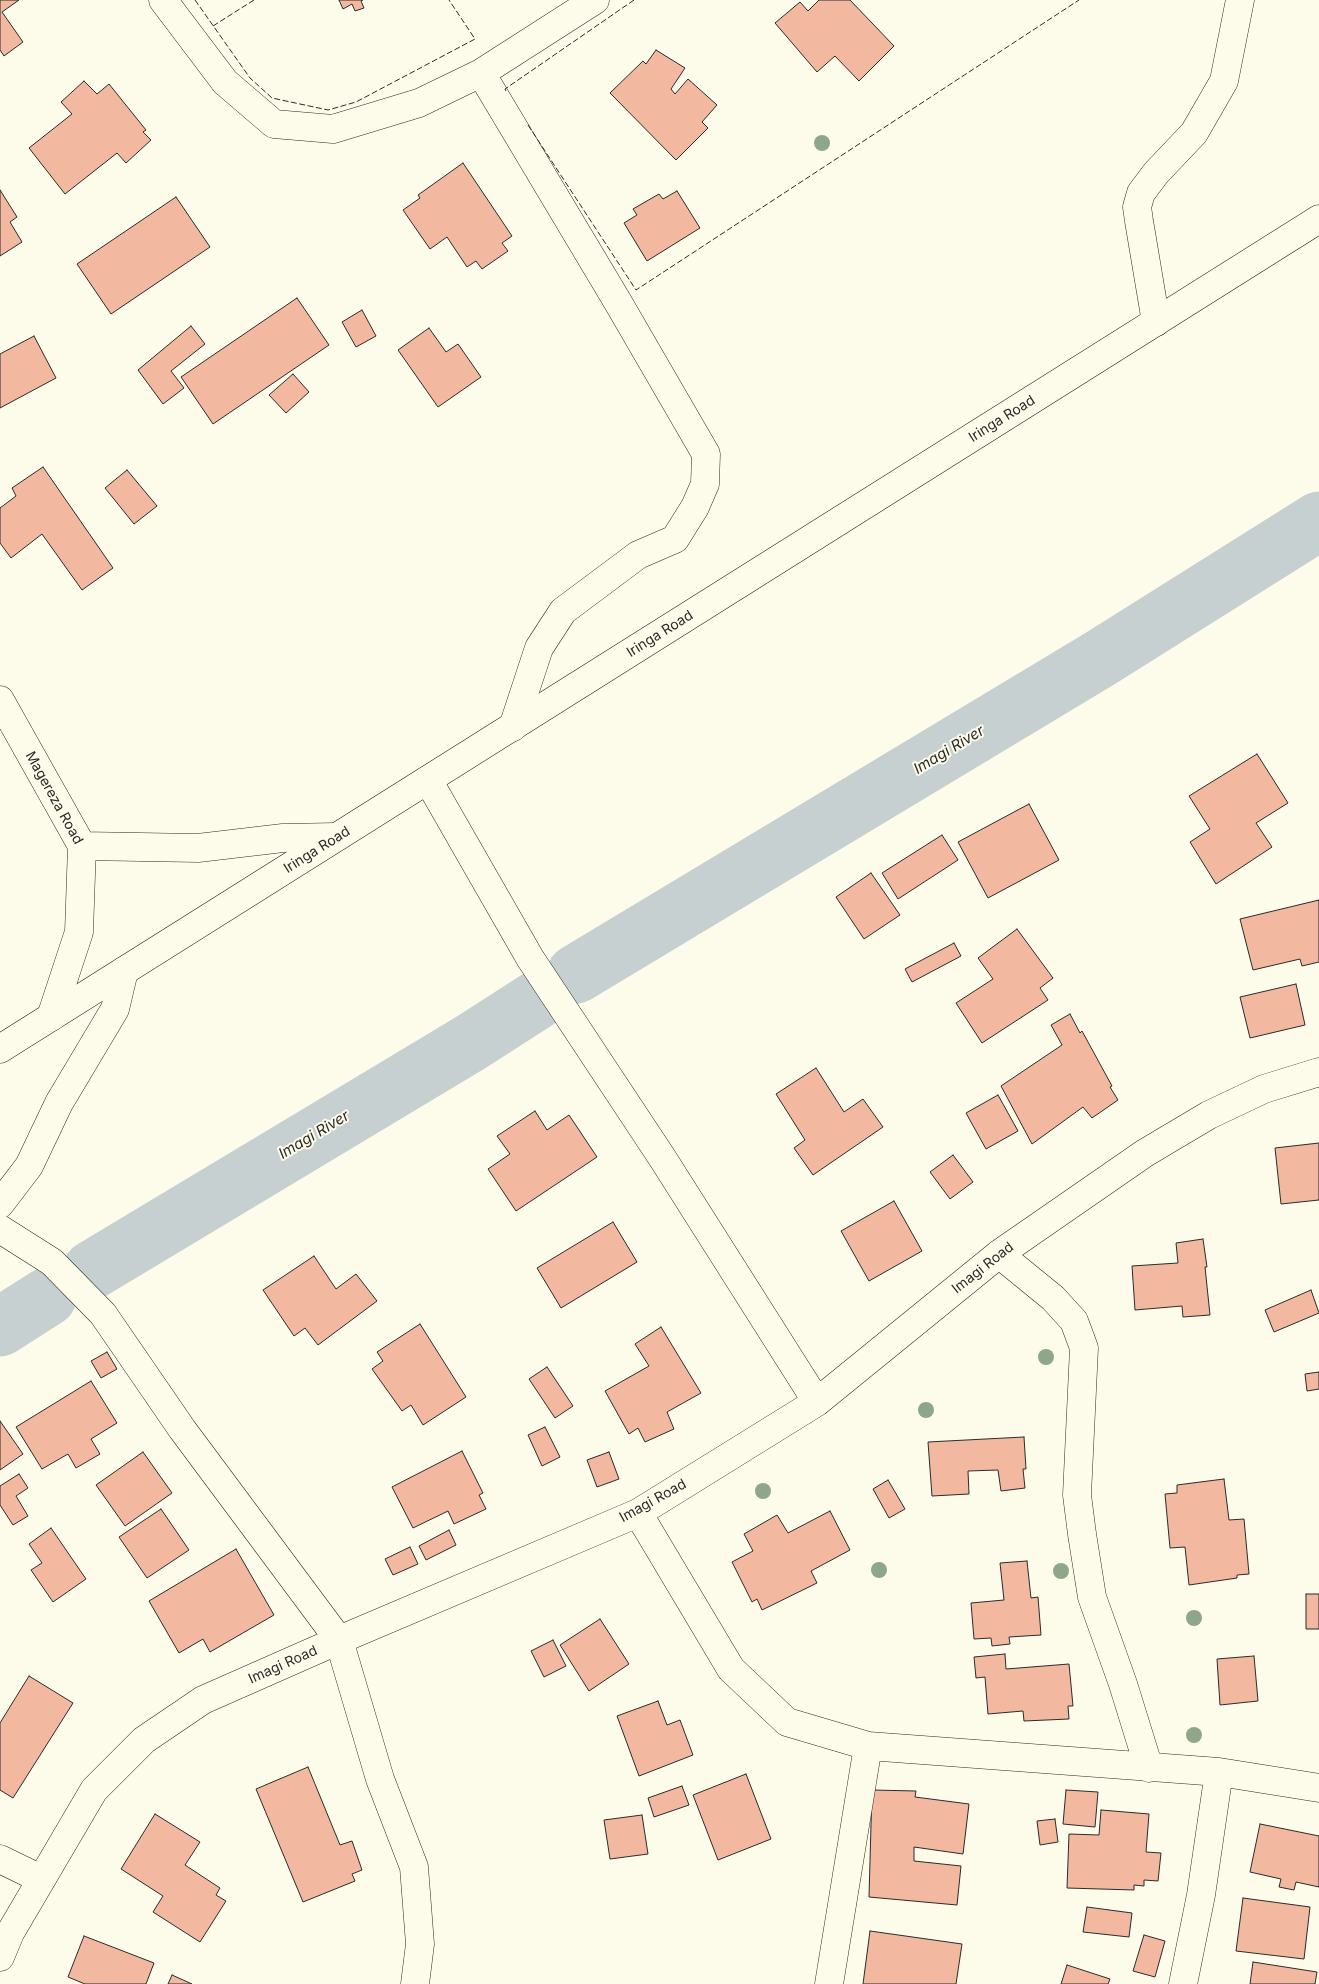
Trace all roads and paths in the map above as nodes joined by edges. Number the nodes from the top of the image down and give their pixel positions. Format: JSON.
{"nodes":[{"id":1,"x":162,"y":0,"type":"edge"},
{"id":2,"x":595,"y":0,"type":"edge"},
{"id":3,"x":1240,"y":0,"type":"edge"},
{"id":4,"x":481,"y":73,"type":"junction"},
{"id":5,"x":1319,"y":219,"type":"edge"},
{"id":6,"x":1156,"y":322,"type":"junction"},
{"id":7,"x":0,"y":700,"type":"edge"},
{"id":8,"x":513,"y":727,"type":"junction"},
{"id":9,"x":428,"y":780,"type":"junction"},
{"id":10,"x":336,"y":838,"type":"junction"},
{"id":11,"x":82,"y":846,"type":"junction"},
{"id":12,"x":124,"y":971,"type":"junction"},
{"id":13,"x":51,"y":1017,"type":"junction"},
{"id":14,"x":0,"y":1049,"type":"edge"},
{"id":15,"x":1319,"y":1072,"type":"edge"},
{"id":16,"x":0,"y":1204,"type":"edge"},
{"id":17,"x":0,"y":1229,"type":"edge"},
{"id":18,"x":999,"y":1254,"type":"junction"},
{"id":19,"x":816,"y":1402,"type":"junction"},
{"id":20,"x":638,"y":1512,"type":"junction"},
{"id":21,"x":339,"y":1640,"type":"junction"},
{"id":22,"x":868,"y":1746,"type":"junction"},
{"id":23,"x":1149,"y":1768,"type":"junction"},
{"id":24,"x":1219,"y":1772,"type":"junction"},
{"id":25,"x":1319,"y":1788,"type":"edge"},
{"id":26,"x":0,"y":1859,"type":"edge"},
{"id":27,"x":41,"y":1879,"type":"junction"},
{"id":28,"x":0,"y":1957,"type":"edge"},
{"id":29,"x":416,"y":1984,"type":"edge"},
{"id":30,"x":829,"y":1984,"type":"edge"},
{"id":31,"x":1183,"y":1984,"type":"edge"}],
"edges":[{"from":1,"to":4,"type":"main road"},
{"from":2,"to":4,"type":"main road"},
{"from":3,"to":6,"type":"main road"},
{"from":4,"to":8,"type":"main road"},
{"from":5,"to":6,"type":"main road","name":"Iringa Road"},
{"from":6,"to":8,"type":"main road","name":"Iringa Road"},
{"from":7,"to":11,"type":"main road","name":"Magereza Road"},
{"from":8,"to":9,"type":"main road","name":"Iringa Road"},
{"from":9,"to":10,"type":"main road","name":"Iringa Road"},
{"from":9,"to":19,"type":"main road"},
{"from":10,"to":11,"type":"main road"},
{"from":10,"to":12,"type":"main road","name":"Iringa Road"},
{"from":11,"to":13,"type":"main road","name":"Magereza Road"},
{"from":12,"to":13,"type":"main road","name":"Iringa Road"},
{"from":12,"to":16,"type":"main road"},
{"from":13,"to":14,"type":"main road","name":"Iringa Road"},
{"from":15,"to":18,"type":"main road","name":"Imagi Road"},
{"from":17,"to":21,"type":"main road"},
{"from":18,"to":19,"type":"main road","name":"Imagi Road"},
{"from":18,"to":23,"type":"main road"},
{"from":19,"to":20,"type":"main road","name":"Imagi Road"},
{"from":20,"to":21,"type":"main road","name":"Imagi Road"},
{"from":20,"to":22,"type":"main road"},
{"from":21,"to":27,"type":"main road","name":"Imagi Road"},
{"from":21,"to":29,"type":"main road"},
{"from":22,"to":23,"type":"main road"},
{"from":22,"to":30,"type":"main road"},
{"from":23,"to":24,"type":"main road"},
{"from":24,"to":25,"type":"main road"},
{"from":24,"to":31,"type":"main road"},
{"from":26,"to":27,"type":"main road"},
{"from":27,"to":28,"type":"main road","name":"Imagi Road"}]}
